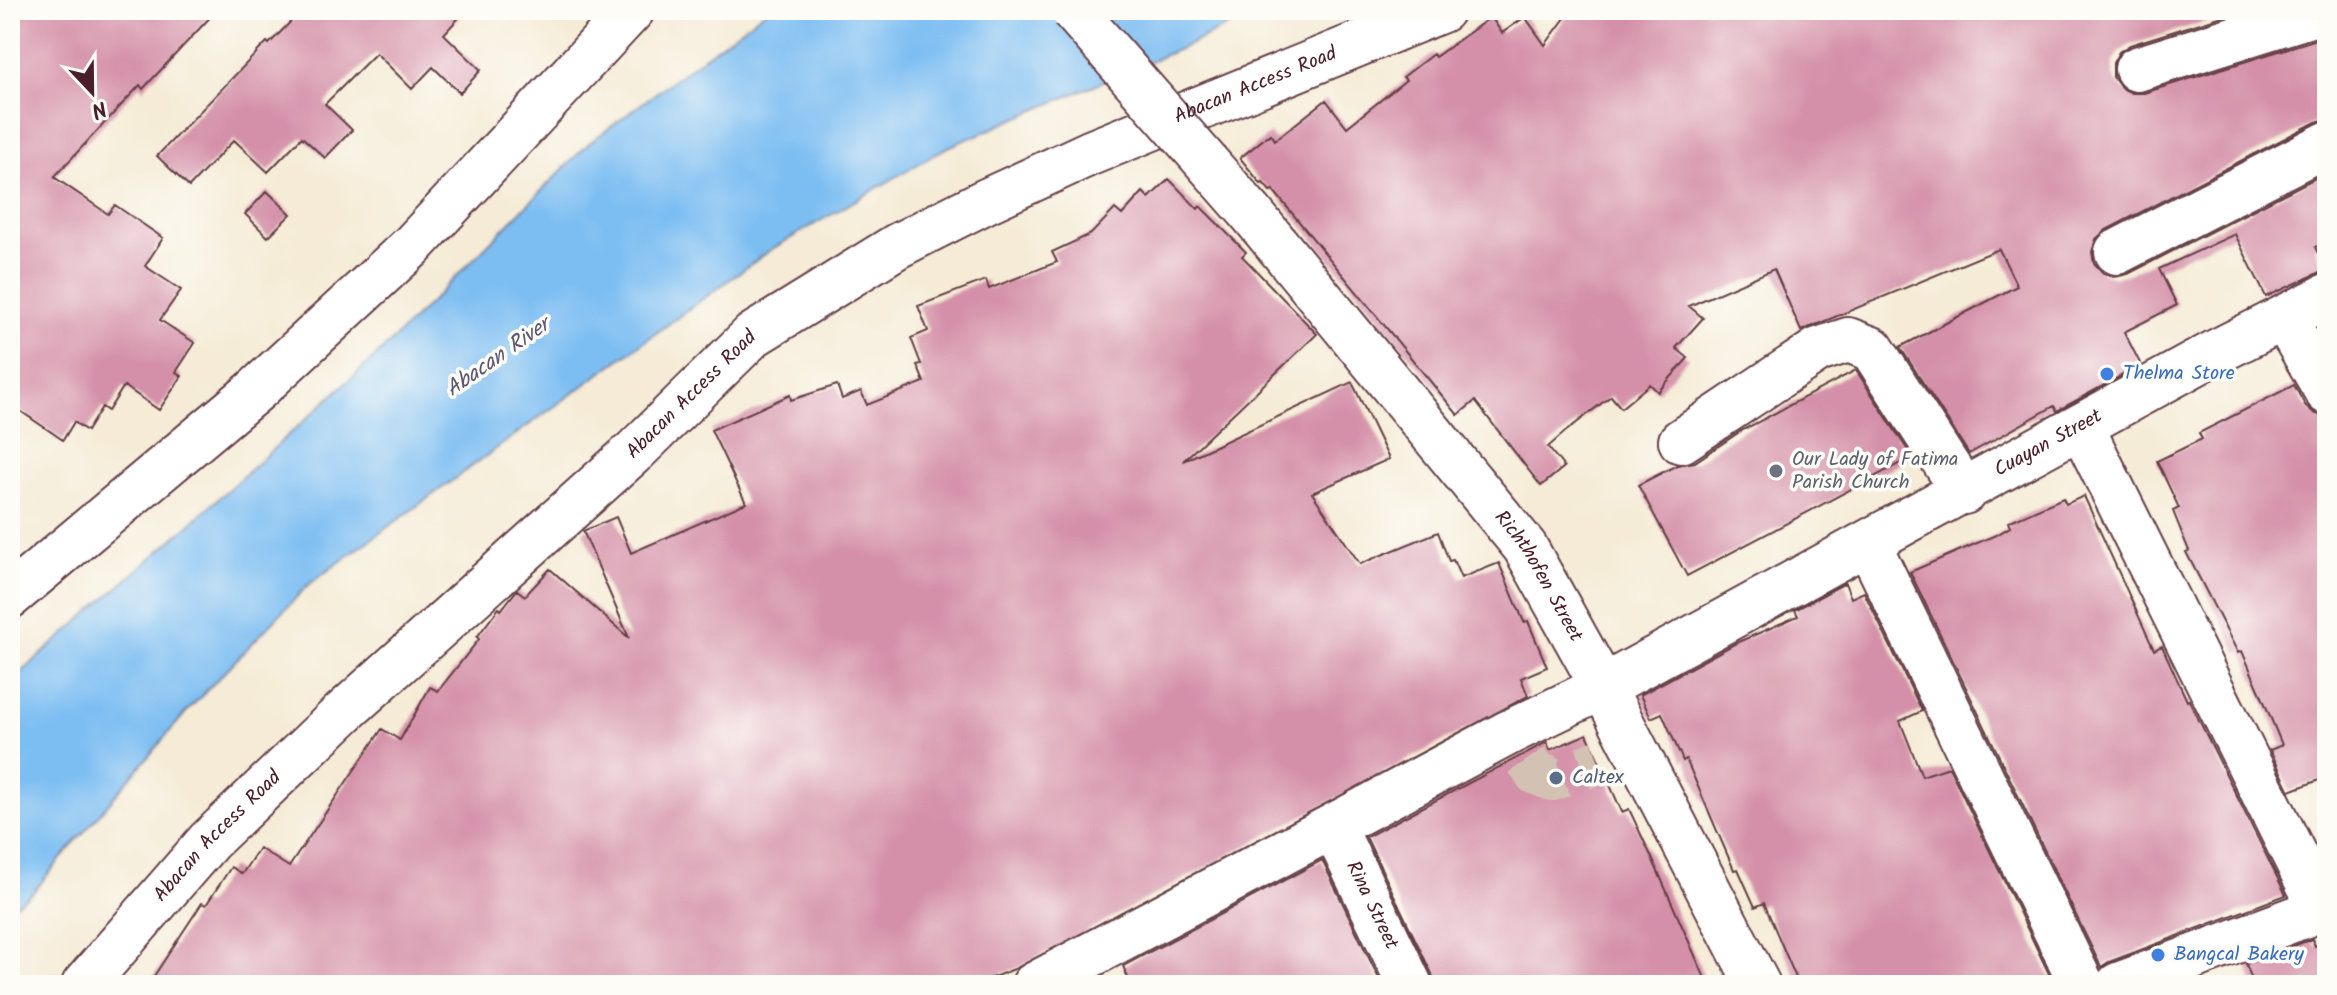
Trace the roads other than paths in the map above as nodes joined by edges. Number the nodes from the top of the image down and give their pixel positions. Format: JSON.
{"nodes":[{"id":1,"x":632,"y":10,"type":"edge"},
{"id":2,"x":1073,"y":10,"type":"edge"},
{"id":3,"x":1442,"y":10,"type":"edge"},
{"id":4,"x":2326,"y":10,"type":"edge"},
{"id":5,"x":2137,"y":69,"type":"dead end"},
{"id":6,"x":2327,"y":144,"type":"edge"},
{"id":7,"x":2117,"y":252,"type":"dead end"},
{"id":8,"x":2327,"y":296,"type":"edge"},
{"id":9,"x":2284,"y":318,"type":"junction"},
{"id":10,"x":2327,"y":392,"type":"edge"},
{"id":11,"x":2082,"y":428,"type":"junction"},
{"id":12,"x":1681,"y":441,"type":"dead end"},
{"id":13,"x":1964,"y":492,"type":"junction"},
{"id":14,"x":1868,"y":543,"type":"junction"},
{"id":15,"x":10,"y":596,"type":"edge"},
{"id":16,"x":1603,"y":687,"type":"junction"},
{"id":17,"x":1334,"y":828,"type":"junction"},
{"id":18,"x":2324,"y":908,"type":"edge"},
{"id":19,"x":2129,"y":983,"type":"edge"},
{"id":20,"x":84,"y":985,"type":"edge"},
{"id":21,"x":1034,"y":985,"type":"edge"},
{"id":22,"x":1410,"y":985,"type":"edge"},
{"id":23,"x":1758,"y":985,"type":"edge"},
{"id":24,"x":2082,"y":985,"type":"edge"}],
"edges":[{"from":1,"to":15,"type":"street"},
{"from":2,"to":16,"type":"street","name":"Richthofen Street","bridge":true},
{"from":3,"to":20,"type":"street","name":"Abacan Access Road"},
{"from":4,"to":5,"type":"street"},
{"from":6,"to":7,"type":"street"},
{"from":8,"to":9,"type":"street","name":"Cuayan Street"},
{"from":9,"to":10,"type":"street"},
{"from":9,"to":11,"type":"street","name":"Cuayan Street"},
{"from":11,"to":13,"type":"street","name":"Cuayan Street"},
{"from":11,"to":18,"type":"street"},
{"from":12,"to":13,"type":"street"},
{"from":13,"to":14,"type":"street","name":"Cuayan Street"},
{"from":14,"to":16,"type":"street","name":"Cuayan Street"},
{"from":14,"to":24,"type":"street"},
{"from":16,"to":17,"type":"street","name":"Cuayan Street"},
{"from":16,"to":23,"type":"street","name":"Richthofen Street"},
{"from":17,"to":21,"type":"street","name":"Cuayan Street"},
{"from":17,"to":22,"type":"street","name":"Rina Street"},
{"from":18,"to":19,"type":"street"}]}
